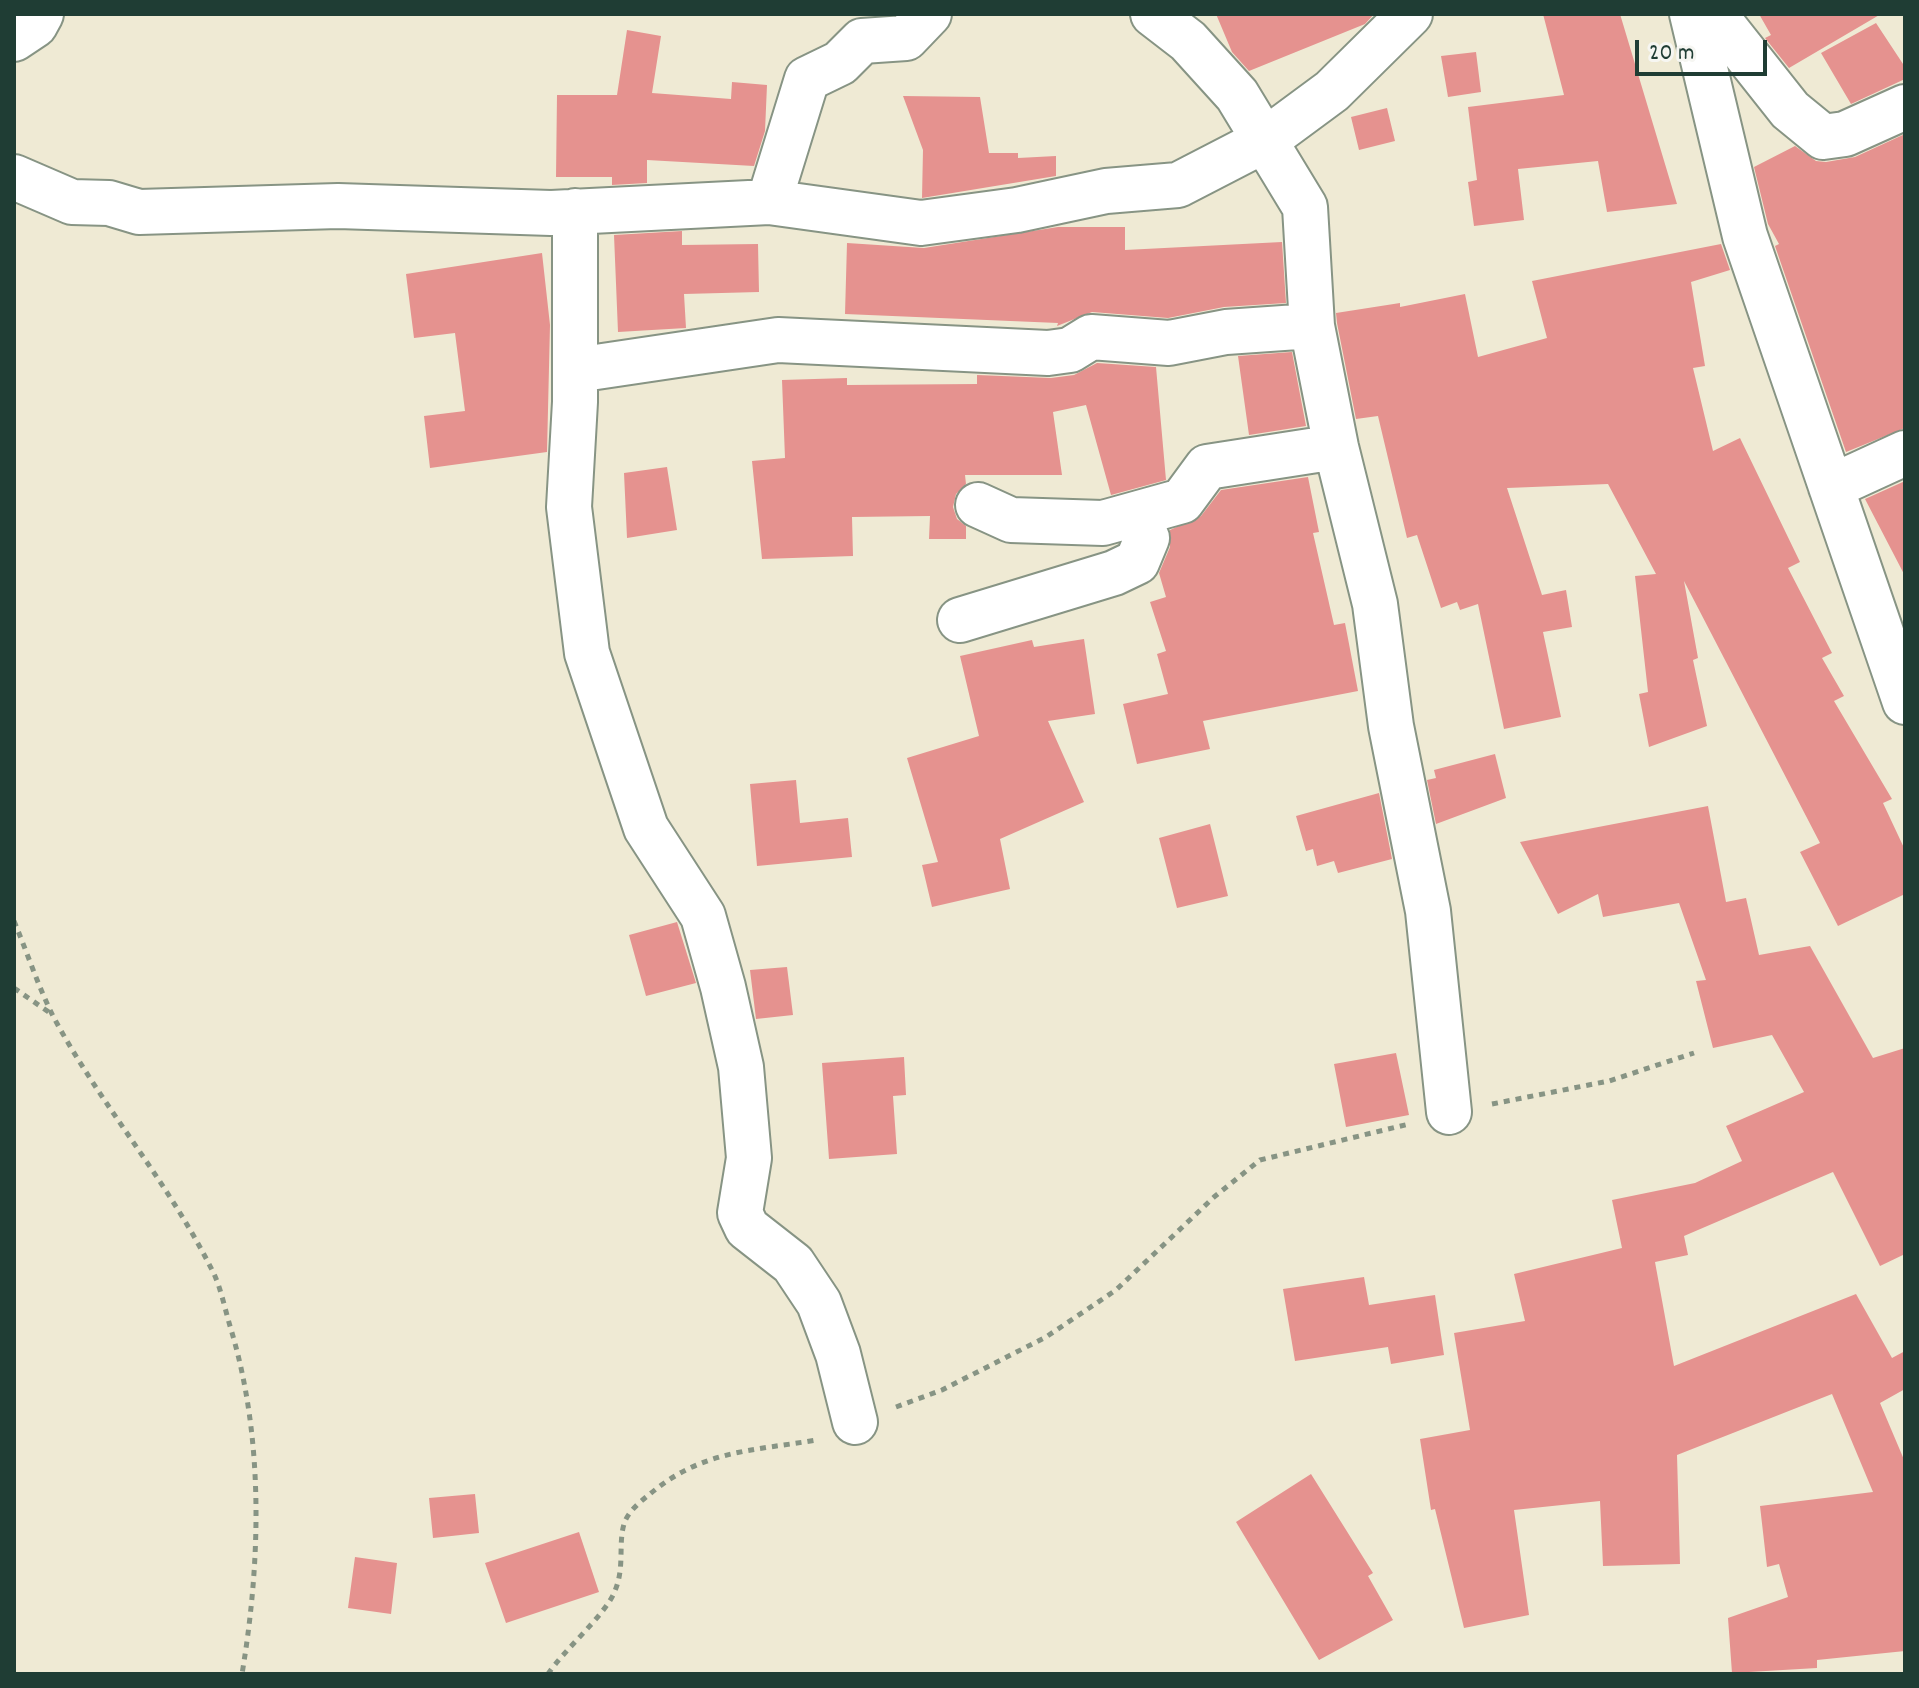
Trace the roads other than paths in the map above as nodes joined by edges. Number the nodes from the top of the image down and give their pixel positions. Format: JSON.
{"nodes":[{"id":1,"x":41,"y":14,"type":"edge"},
{"id":2,"x":929,"y":14,"type":"edge"},
{"id":3,"x":1153,"y":14,"type":"edge"},
{"id":4,"x":1410,"y":14,"type":"edge"},
{"id":5,"x":1692,"y":14,"type":"edge"},
{"id":6,"x":1714,"y":14,"type":"edge"},
{"id":7,"x":14,"y":39,"type":"edge"},
{"id":8,"x":1905,"y":107,"type":"edge"},
{"id":9,"x":1267,"y":139,"type":"junction"},
{"id":10,"x":14,"y":177,"type":"edge"},
{"id":11,"x":769,"y":202,"type":"junction"},
{"id":12,"x":575,"y":211,"type":"junction"},
{"id":13,"x":1312,"y":326,"type":"junction"},
{"id":14,"x":576,"y":370,"type":"junction"},
{"id":15,"x":1336,"y":447,"type":"junction"},
{"id":16,"x":1905,"y":453,"type":"edge"},
{"id":17,"x":1831,"y":487,"type":"junction"},
{"id":18,"x":978,"y":505,"type":"dead end"},
{"id":19,"x":1136,"y":517,"type":"junction"},
{"id":20,"x":960,"y":620,"type":"dead end"},
{"id":21,"x":1905,"y":702,"type":"edge"},
{"id":22,"x":1449,"y":1112,"type":"road end"},
{"id":23,"x":855,"y":1422,"type":"road end"}],
"edges":[{"from":1,"to":7,"type":"street"},
{"from":2,"to":11,"type":"street"},
{"from":3,"to":9,"type":"street"},
{"from":4,"to":9,"type":"street"},
{"from":5,"to":17,"type":"street"},
{"from":6,"to":8,"type":"street"},
{"from":9,"to":11,"type":"street"},
{"from":9,"to":13,"type":"street"},
{"from":10,"to":12,"type":"street"},
{"from":11,"to":12,"type":"street"},
{"from":12,"to":14,"type":"street"},
{"from":13,"to":14,"type":"street"},
{"from":13,"to":15,"type":"street"},
{"from":14,"to":23,"type":"street"},
{"from":15,"to":19,"type":"street"},
{"from":15,"to":22,"type":"street"},
{"from":16,"to":17,"type":"street"},
{"from":17,"to":21,"type":"street"},
{"from":18,"to":19,"type":"street"},
{"from":19,"to":20,"type":"street"}]}
